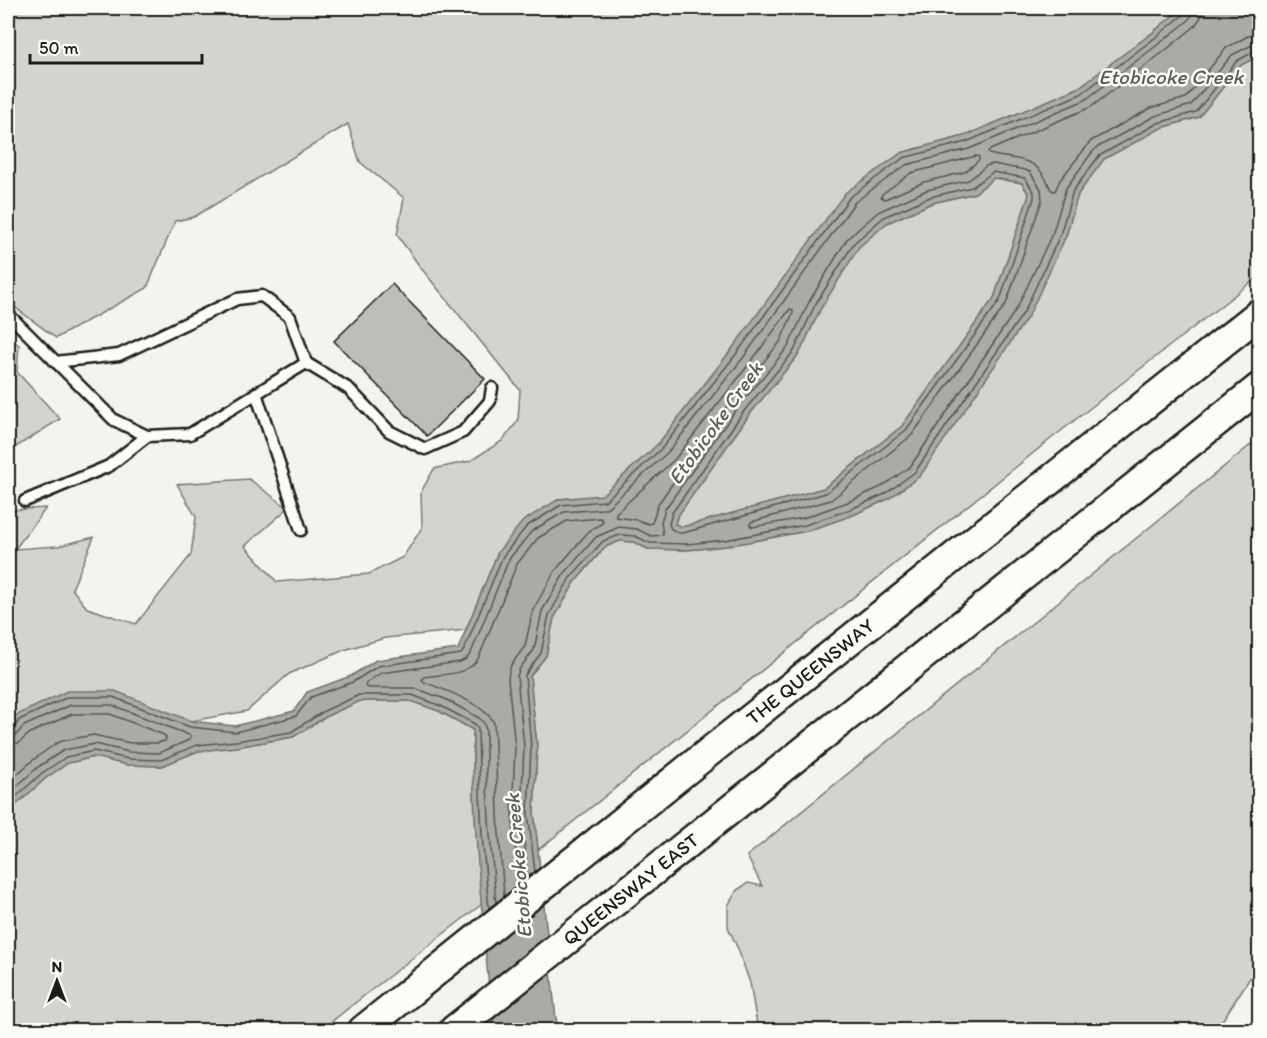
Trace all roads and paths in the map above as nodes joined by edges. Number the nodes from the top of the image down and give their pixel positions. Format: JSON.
{"nodes":[{"id":1,"x":1260,"y":313,"type":"edge"},
{"id":2,"x":8,"y":314,"type":"edge"},
{"id":3,"x":55,"y":362,"type":"junction"},
{"id":4,"x":306,"y":363,"type":"junction"},
{"id":5,"x":1260,"y":387,"type":"edge"},
{"id":6,"x":492,"y":388,"type":"dead end"},
{"id":7,"x":256,"y":393,"type":"junction"},
{"id":8,"x":147,"y":436,"type":"junction"},
{"id":9,"x":25,"y":501,"type":"dead end"},
{"id":10,"x":301,"y":530,"type":"dead end"},
{"id":11,"x":363,"y":1030,"type":"edge"},
{"id":12,"x":454,"y":1030,"type":"edge"}],
"edges":[{"from":1,"to":11,"type":"main road","name":"THE QUEENSWAY"},
{"from":2,"to":3,"type":"lane"},
{"from":3,"to":4,"type":"lane"},
{"from":3,"to":8,"type":"lane"},
{"from":4,"to":6,"type":"lane"},
{"from":4,"to":7,"type":"lane"},
{"from":5,"to":12,"type":"main road","name":"QUEENSWAY EAST"},
{"from":7,"to":8,"type":"lane"},
{"from":7,"to":10,"type":"lane"},
{"from":8,"to":9,"type":"lane"}]}
